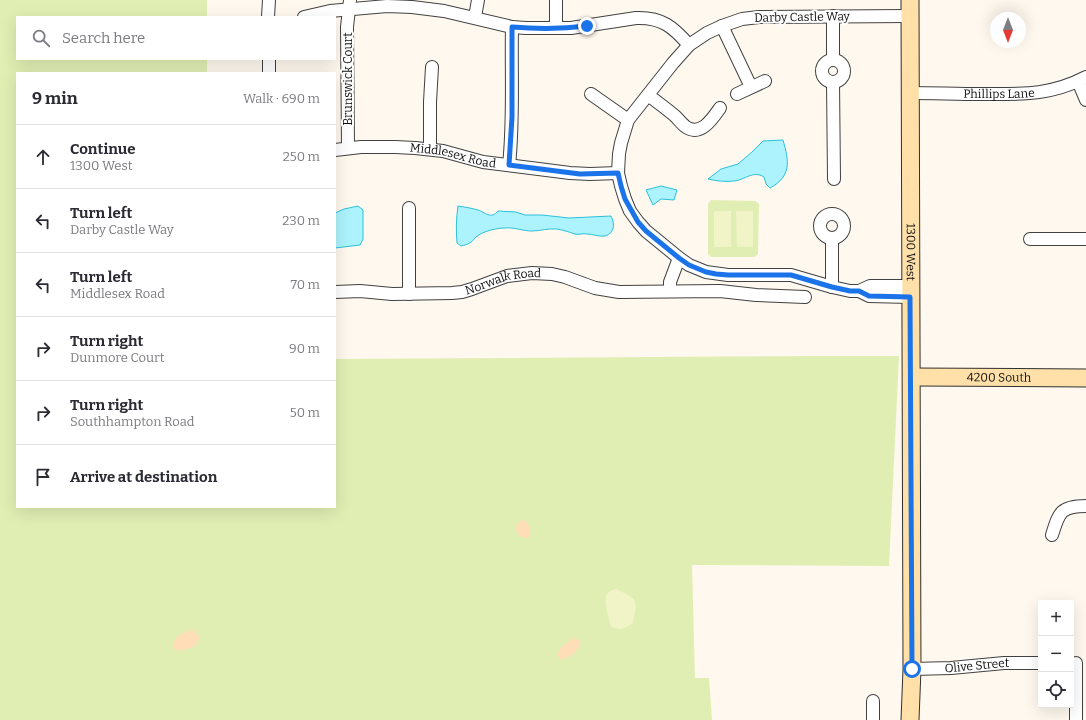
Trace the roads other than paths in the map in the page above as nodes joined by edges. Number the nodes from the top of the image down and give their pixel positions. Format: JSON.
{"nodes":[{"id":1,"x":269,"y":0,"type":"edge"},
{"id":2,"x":478,"y":0,"type":"edge"},
{"id":3,"x":556,"y":0,"type":"edge"},
{"id":4,"x":350,"y":4,"type":"edge"},
{"id":5,"x":430,"y":4,"type":"edge"},
{"id":6,"x":910,"y":8,"type":"edge"},
{"id":7,"x":268,"y":16,"type":"edge"},
{"id":8,"x":308,"y":16,"type":"edge"},
{"id":9,"x":833,"y":16,"type":"junction"},
{"id":10,"x":475,"y":18,"type":"junction"},
{"id":11,"x":722,"y":26,"type":"junction"},
{"id":12,"x":512,"y":27,"type":"junction"},
{"id":13,"x":556,"y":28,"type":"junction"},
{"id":14,"x":689,"y":45,"type":"junction"},
{"id":15,"x":269,"y":60,"type":"edge"},
{"id":16,"x":432,"y":67,"type":"dead end"},
{"id":17,"x":269,"y":72,"type":"edge"},
{"id":18,"x":1082,"y":79,"type":"edge"},
{"id":19,"x":765,"y":81,"type":"dead end"},
{"id":20,"x":751,"y":87,"type":"junction"},
{"id":21,"x":910,"y":93,"type":"junction"},
{"id":22,"x":591,"y":94,"type":"dead end"},
{"id":23,"x":737,"y":94,"type":"dead end"},
{"id":24,"x":648,"y":95,"type":"junction"},
{"id":25,"x":1086,"y":100,"type":"edge"},
{"id":26,"x":720,"y":108,"type":"dead end"},
{"id":27,"x":628,"y":120,"type":"junction"},
{"id":28,"x":348,"y":148,"type":"junction"},
{"id":29,"x":430,"y":149,"type":"junction"},
{"id":30,"x":336,"y":150,"type":"edge"},
{"id":31,"x":509,"y":165,"type":"junction"},
{"id":32,"x":618,"y":173,"type":"junction"},
{"id":33,"x":834,"y":179,"type":"dead end"},
{"id":34,"x":409,"y":208,"type":"dead end"},
{"id":35,"x":832,"y":238,"type":"dead end"},
{"id":36,"x":1030,"y":239,"type":"dead end"},
{"id":37,"x":1086,"y":239,"type":"edge"},
{"id":38,"x":679,"y":258,"type":"junction"},
{"id":39,"x":747,"y":274,"type":"junction"},
{"id":40,"x":832,"y":287,"type":"junction"},
{"id":41,"x":670,"y":291,"type":"junction"},
{"id":42,"x":910,"y":291,"type":"junction"},
{"id":43,"x":336,"y":292,"type":"edge"},
{"id":44,"x":409,"y":294,"type":"junction"},
{"id":45,"x":748,"y":294,"type":"junction"},
{"id":46,"x":804,"y":297,"type":"dead end"},
{"id":47,"x":912,"y":377,"type":"junction"},
{"id":48,"x":1086,"y":378,"type":"edge"},
{"id":49,"x":1086,"y":506,"type":"edge"},
{"id":50,"x":1052,"y":535,"type":"dead end"},
{"id":51,"x":1038,"y":663,"type":"edge"},
{"id":52,"x":1078,"y":663,"type":"edge"},
{"id":53,"x":912,"y":669,"type":"junction"},
{"id":54,"x":873,"y":701,"type":"dead end"},
{"id":55,"x":873,"y":720,"type":"edge"},
{"id":56,"x":910,"y":720,"type":"edge"},
{"id":57,"x":1076,"y":720,"type":"edge"}],
"edges":[{"from":1,"to":7,"type":"street"},
{"from":2,"to":10,"type":"street"},
{"from":3,"to":13,"type":"street"},
{"from":4,"to":5,"type":"street"},
{"from":4,"to":8,"type":"street"},
{"from":4,"to":28,"type":"street","name":"Brunswick Court"},
{"from":5,"to":10,"type":"street"},
{"from":6,"to":9,"type":"street","name":"Darby Castle Way"},
{"from":6,"to":21,"type":"street","name":"1300 West"},
{"from":9,"to":11,"type":"street","name":"Darby Castle Way"},
{"from":9,"to":33,"type":"street"},
{"from":10,"to":12,"type":"street"},
{"from":11,"to":14,"type":"street","name":"Darby Castle Way"},
{"from":11,"to":20,"type":"street"},
{"from":12,"to":13,"type":"street"},
{"from":12,"to":31,"type":"street"},
{"from":13,"to":14,"type":"street"},
{"from":14,"to":24,"type":"street","name":"Darby Castle Way"},
{"from":15,"to":17,"type":"street"},
{"from":16,"to":29,"type":"street"},
{"from":18,"to":21,"type":"street","name":"Phillips Lane"},
{"from":18,"to":25,"type":"street"},
{"from":19,"to":20,"type":"street"},
{"from":20,"to":23,"type":"street"},
{"from":21,"to":42,"type":"street","name":"1300 West"},
{"from":22,"to":27,"type":"street"},
{"from":24,"to":26,"type":"street"},
{"from":24,"to":27,"type":"street","name":"Darby Castle Way"},
{"from":27,"to":32,"type":"street","name":"Darby Castle Way"},
{"from":28,"to":29,"type":"street","name":"Middlesex Road"},
{"from":28,"to":30,"type":"street","name":"Middlesex Road"},
{"from":29,"to":31,"type":"street","name":"Middlesex Road"},
{"from":31,"to":32,"type":"street","name":"Middlesex Road"},
{"from":32,"to":38,"type":"street","name":"Darby Castle Way"},
{"from":34,"to":44,"type":"street"},
{"from":35,"to":40,"type":"street"},
{"from":36,"to":37,"type":"street"},
{"from":38,"to":39,"type":"street","name":"Darby Castle Way"},
{"from":38,"to":41,"type":"street"},
{"from":39,"to":40,"type":"street","name":"Darby Castle Way"},
{"from":39,"to":45,"type":"street"},
{"from":40,"to":42,"type":"street","name":"Darby Castle Way"},
{"from":41,"to":44,"type":"street","name":"Norwalk Road"},
{"from":41,"to":45,"type":"street","name":"Norwalk Road"},
{"from":42,"to":47,"type":"street","name":"1300 West"},
{"from":43,"to":44,"type":"street","name":"Norwalk Road"},
{"from":45,"to":46,"type":"street","name":"Norwalk Road"},
{"from":47,"to":48,"type":"street","name":"4200 South"},
{"from":47,"to":53,"type":"street","name":"1300 West"},
{"from":49,"to":50,"type":"street"},
{"from":51,"to":53,"type":"street","name":"Olive Street"},
{"from":52,"to":57,"type":"street"},
{"from":53,"to":56,"type":"street","name":"1300 West"},
{"from":54,"to":55,"type":"street"}]}
